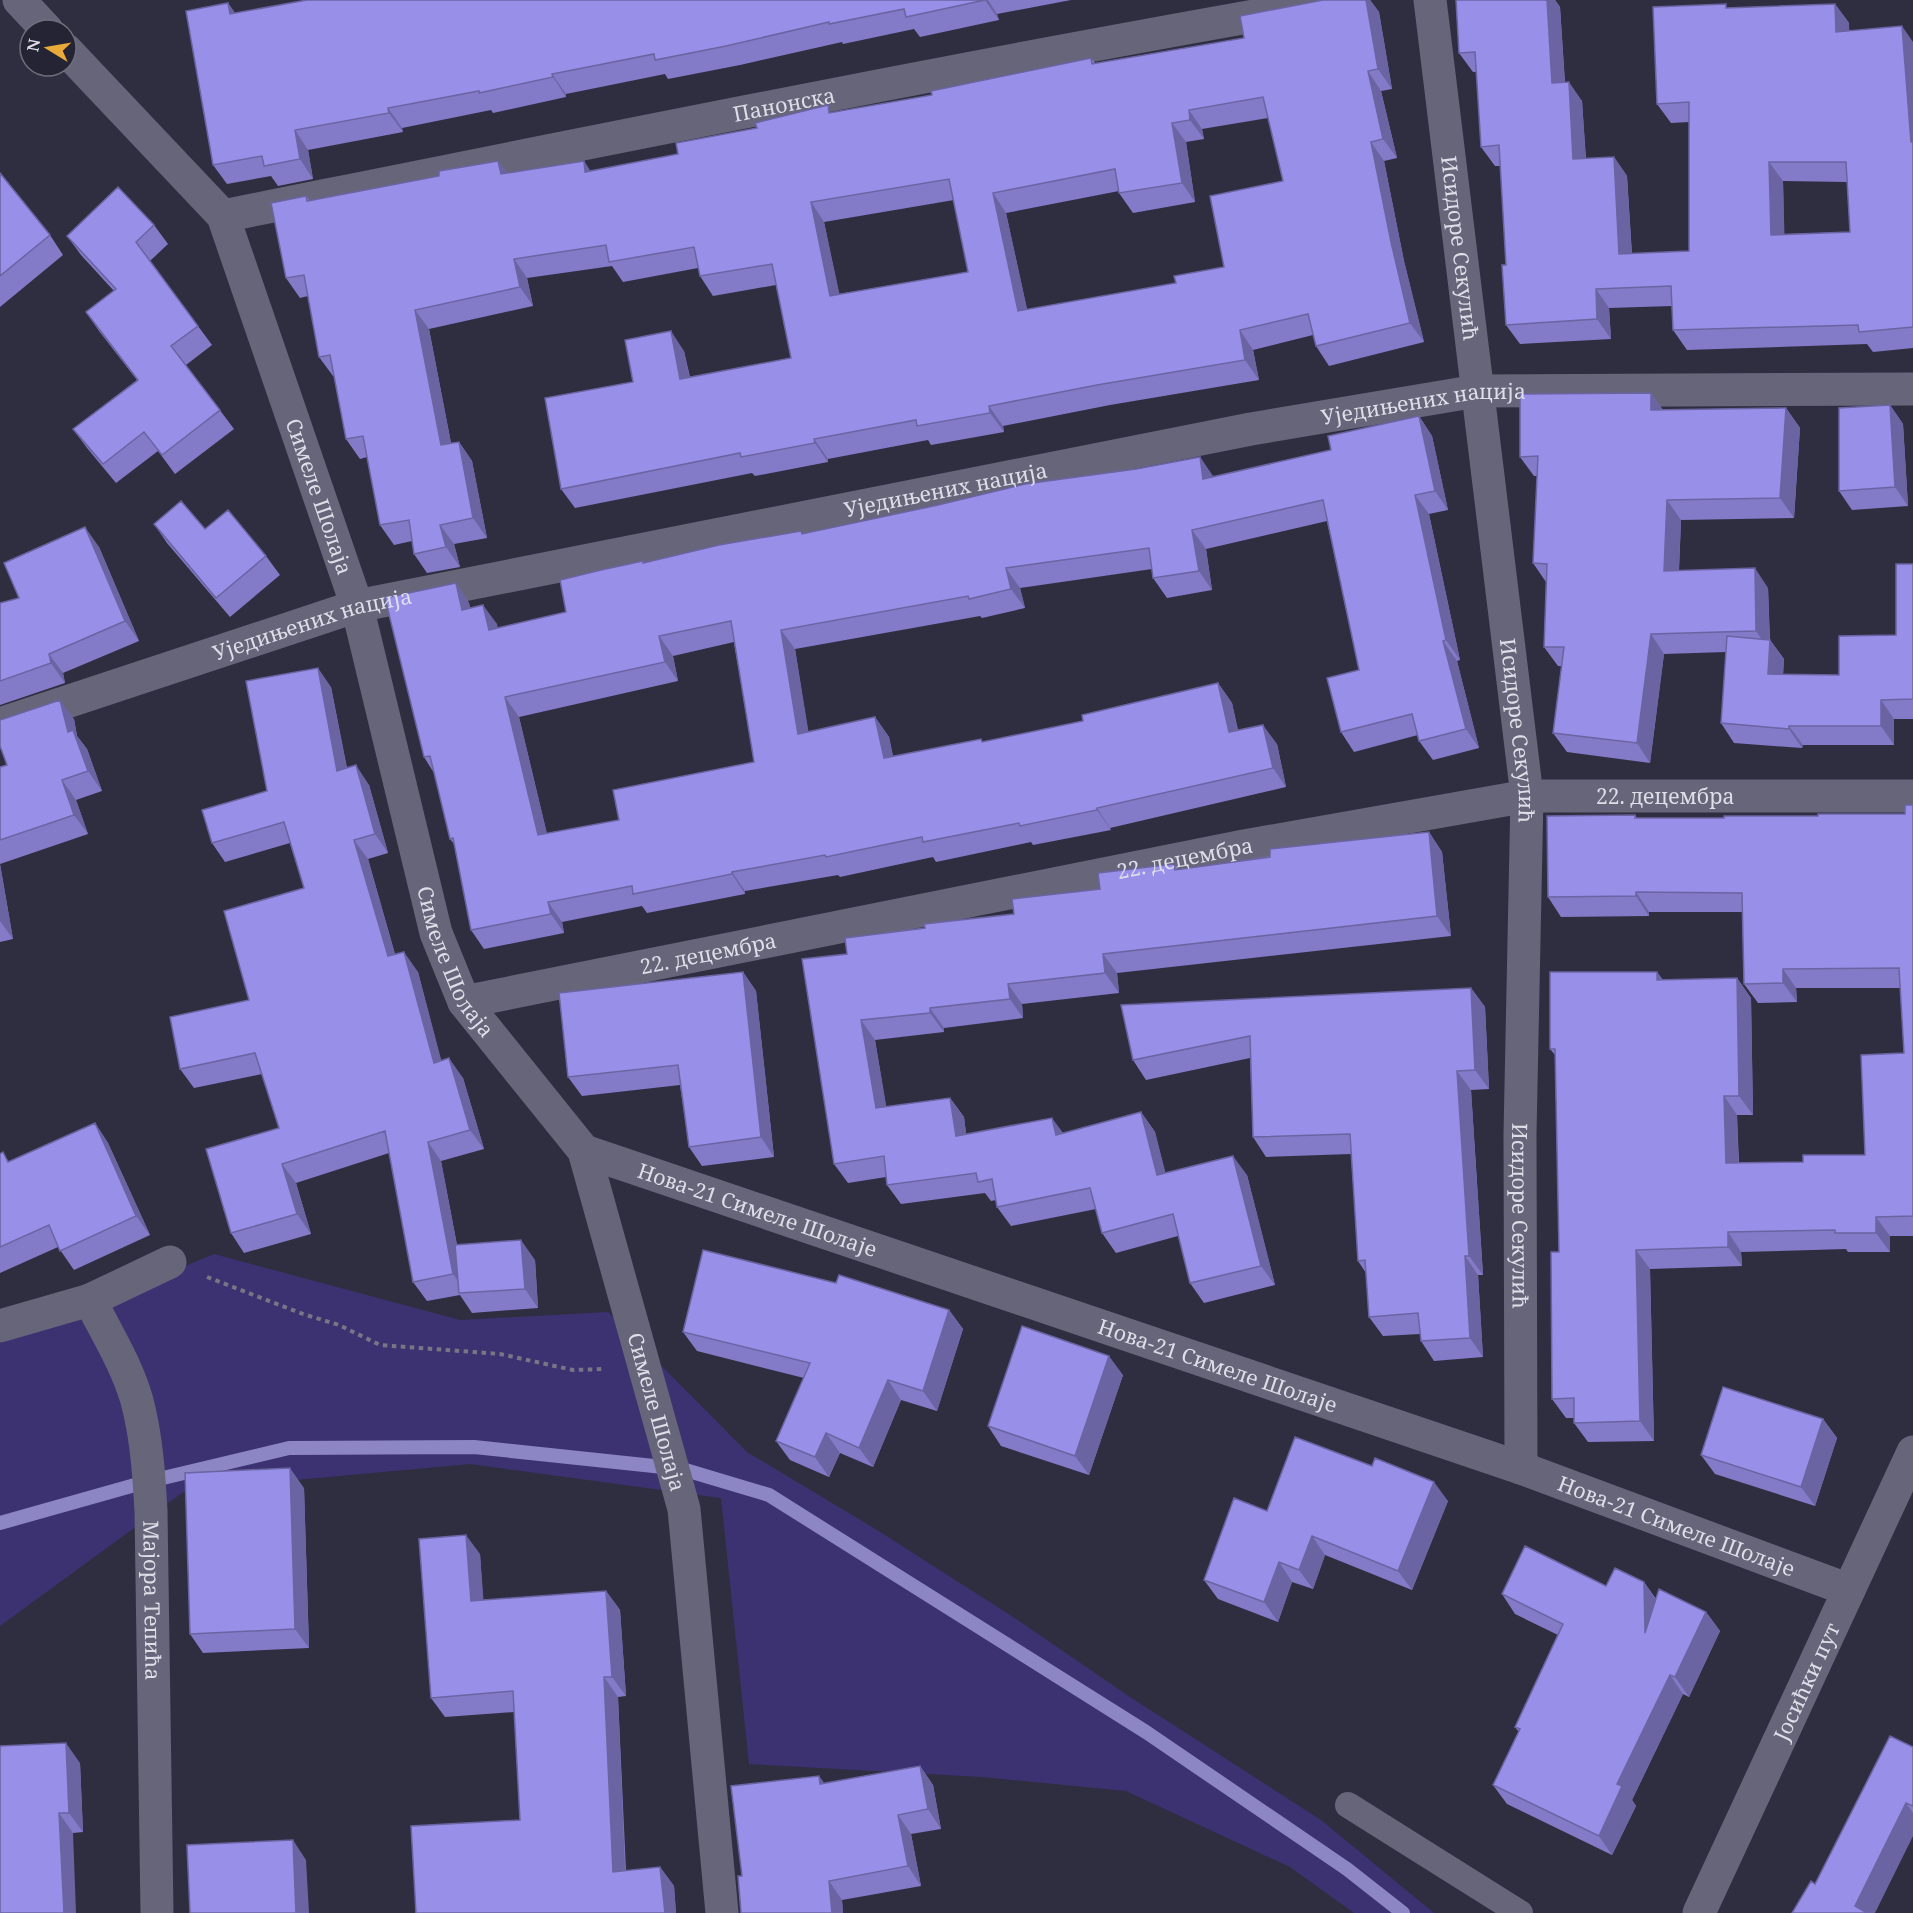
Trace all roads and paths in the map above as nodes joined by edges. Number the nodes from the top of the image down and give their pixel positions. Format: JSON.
{"nodes":[{"id":1,"x":19,"y":0,"type":"edge"},
{"id":2,"x":1345,"y":0,"type":"edge"},
{"id":3,"x":1430,"y":0,"type":"edge"},
{"id":4,"x":36,"y":18,"type":"edge"},
{"id":5,"x":78,"y":63,"type":"edge"},
{"id":6,"x":223,"y":216,"type":"junction"},
{"id":7,"x":1913,"y":389,"type":"edge"},
{"id":8,"x":1477,"y":391,"type":"junction"},
{"id":9,"x":357,"y":606,"type":"junction"},
{"id":10,"x":0,"y":724,"type":"edge"},
{"id":11,"x":1527,"y":796,"type":"junction"},
{"id":12,"x":1913,"y":796,"type":"edge"},
{"id":13,"x":464,"y":1002,"type":"junction"},
{"id":14,"x":584,"y":1151,"type":"junction"},
{"id":15,"x":170,"y":1262,"type":"joint"},
{"id":16,"x":90,"y":1300,"type":"junction"},
{"id":17,"x":632,"y":1321,"type":"junction"},
{"id":18,"x":0,"y":1326,"type":"edge"},
{"id":19,"x":1913,"y":1452,"type":"edge"},
{"id":20,"x":1521,"y":1468,"type":"junction"},
{"id":21,"x":1849,"y":1590,"type":"junction"},
{"id":22,"x":1348,"y":1805,"type":"dead end"},
{"id":23,"x":157,"y":1913,"type":"edge"},
{"id":24,"x":722,"y":1913,"type":"edge"},
{"id":25,"x":1520,"y":1913,"type":"edge"},
{"id":26,"x":1699,"y":1913,"type":"edge"}],
"edges":[{"from":1,"to":4,"type":"street"},
{"from":2,"to":6,"type":"street","name":"Панонска"},
{"from":3,"to":8,"type":"street","name":"Исидоре Секулић"},
{"from":5,"to":6,"type":"street","name":"Симеле Шолаја"},
{"from":6,"to":9,"type":"street","name":"Симеле Шолаја"},
{"from":7,"to":8,"type":"street","name":"Уједињених нација"},
{"from":8,"to":9,"type":"street","name":"Уједињених нација"},
{"from":8,"to":11,"type":"street","name":"Исидоре Секулић"},
{"from":9,"to":10,"type":"street","name":"Уједињених нација"},
{"from":9,"to":13,"type":"street","name":"Симеле Шолаја"},
{"from":11,"to":12,"type":"street","name":"22. децембра"},
{"from":11,"to":13,"type":"street","name":"22. децембра"},
{"from":11,"to":20,"type":"street","name":"Исидоре Секулић"},
{"from":13,"to":14,"type":"street","name":"Симеле Шолаја"},
{"from":14,"to":17,"type":"street","name":"Симеле Шолаја"},
{"from":14,"to":20,"type":"street","name":"Нова-21 Симеле Шолаје"},
{"from":15,"to":16,"type":"street"},
{"from":15,"to":17,"type":"path"},
{"from":16,"to":18,"type":"street"},
{"from":16,"to":23,"type":"street","name":"Мајора Тепића"},
{"from":17,"to":24,"type":"street","name":"Симеле Шолаја"},
{"from":19,"to":21,"type":"street","name":"Јосићки пут"},
{"from":20,"to":21,"type":"street","name":"Нова-21 Симеле Шолаје"},
{"from":21,"to":26,"type":"street","name":"Јосићки пут"},
{"from":22,"to":25,"type":"lane"}]}
